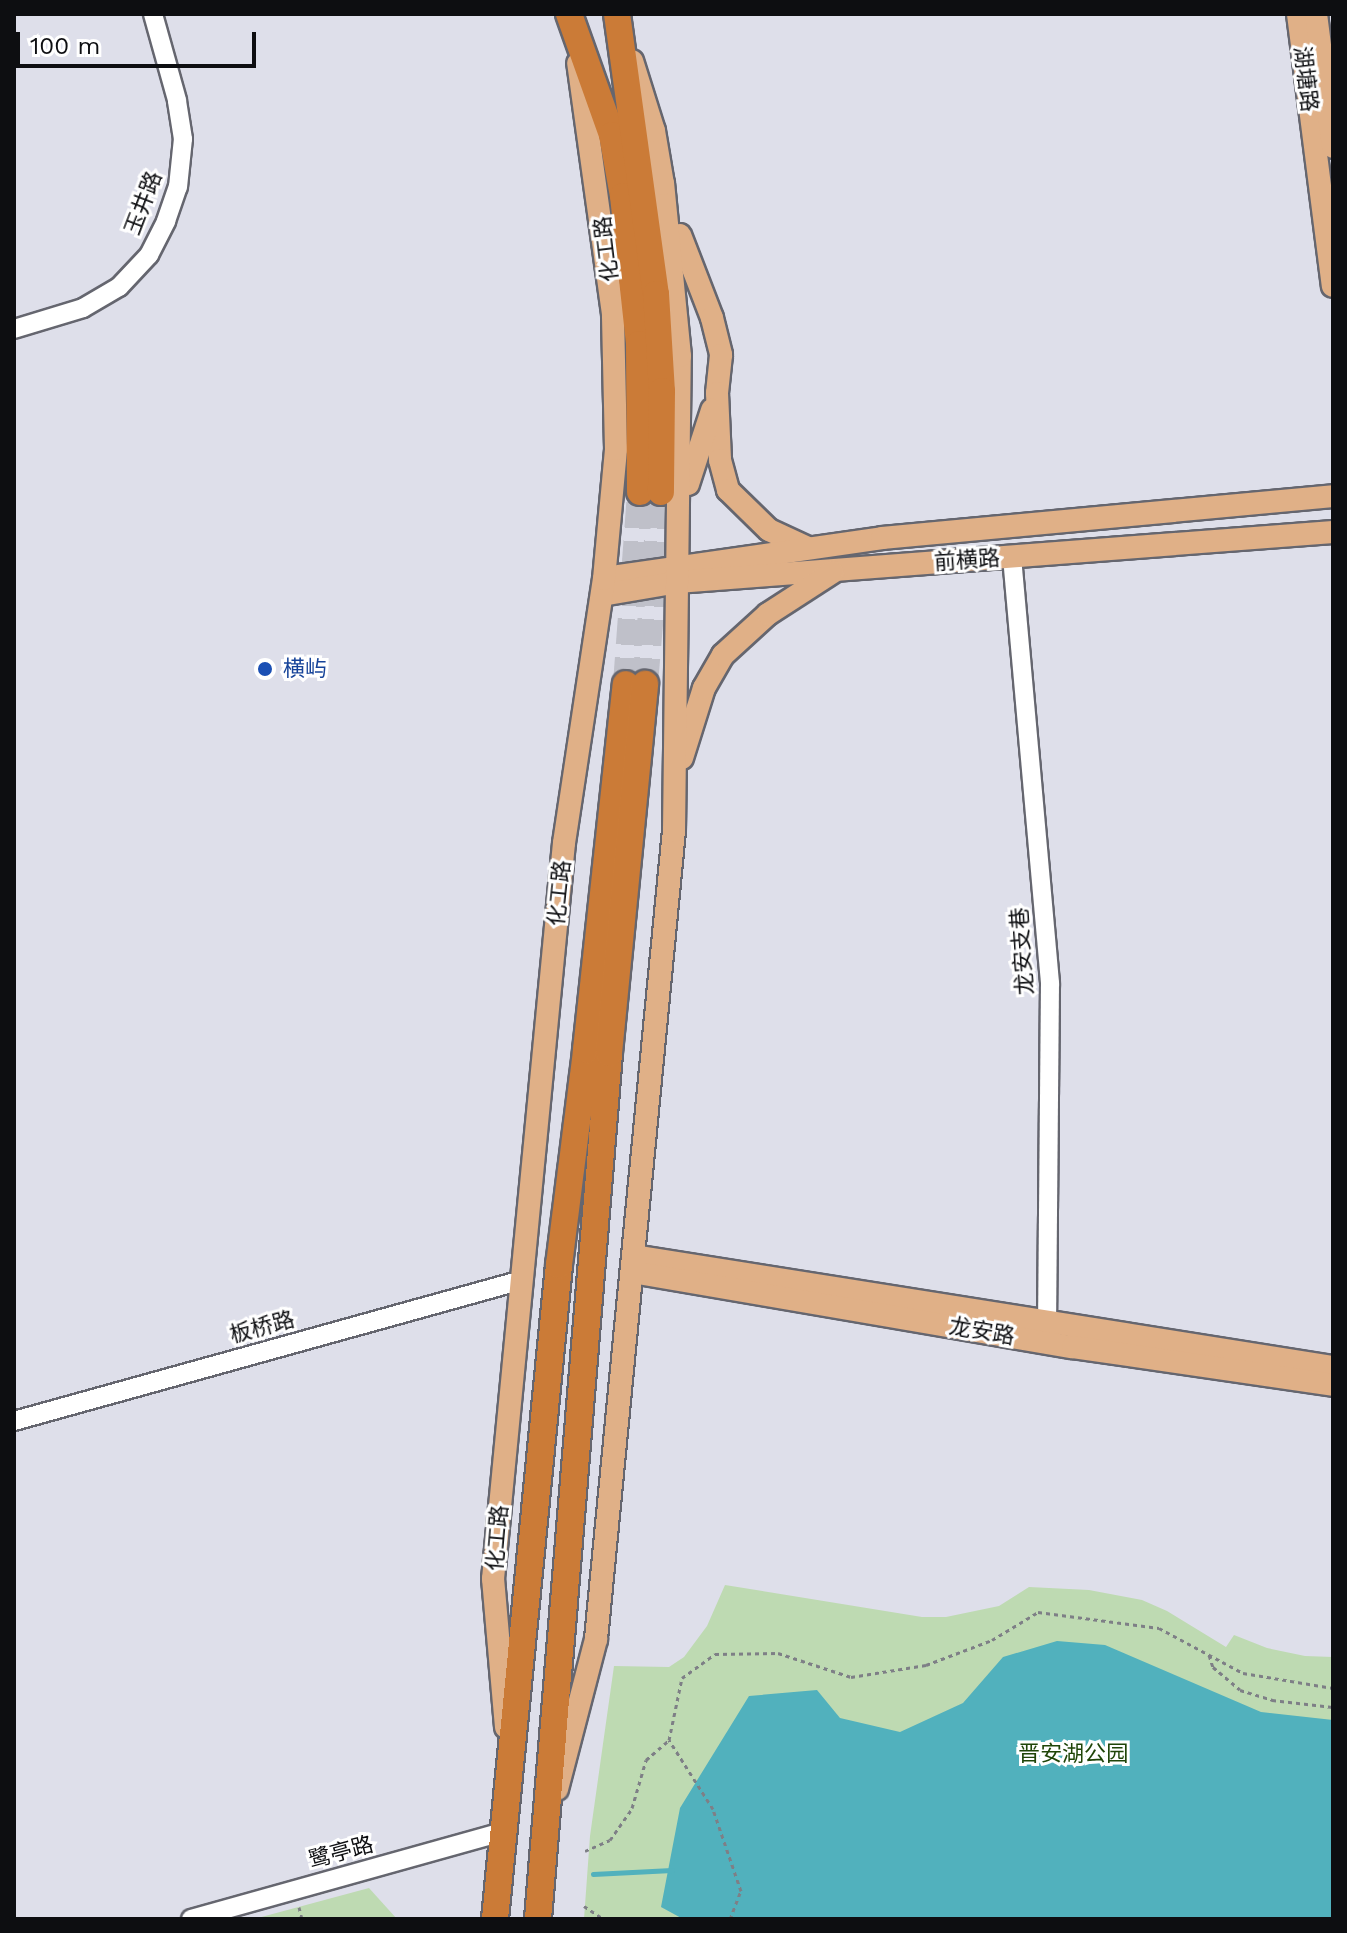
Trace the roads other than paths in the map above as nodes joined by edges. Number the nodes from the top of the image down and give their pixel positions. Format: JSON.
{"nodes":[{"id":1,"x":153,"y":14,"type":"edge"},
{"id":2,"x":617,"y":14,"type":"edge"},
{"id":3,"x":1298,"y":14,"type":"edge"},
{"id":4,"x":1316,"y":14,"type":"edge"},
{"id":5,"x":571,"y":18,"type":"edge"},
{"id":6,"x":1333,"y":147,"type":"edge"},
{"id":7,"x":663,"y":184,"type":"junction"},
{"id":8,"x":1333,"y":286,"type":"edge"},
{"id":9,"x":14,"y":329,"type":"edge"},
{"id":10,"x":717,"y":393,"type":"junction"},
{"id":11,"x":1333,"y":496,"type":"edge"},
{"id":12,"x":660,"y":497,"type":"junction"},
{"id":13,"x":1333,"y":532,"type":"edge"},
{"id":14,"x":808,"y":547,"type":"junction"},
{"id":15,"x":1012,"y":557,"type":"junction"},
{"id":16,"x":836,"y":570,"type":"junction"},
{"id":17,"x":677,"y":574,"type":"junction"},
{"id":18,"x":603,"y":587,"type":"junction"},
{"id":19,"x":675,"y":786,"type":"junction"},
{"id":20,"x":633,"y":1264,"type":"junction"},
{"id":21,"x":522,"y":1280,"type":"junction"},
{"id":22,"x":1047,"y":1332,"type":"junction"},
{"id":23,"x":1333,"y":1367,"type":"edge"},
{"id":24,"x":1333,"y":1385,"type":"edge"},
{"id":25,"x":14,"y":1421,"type":"edge"},
{"id":26,"x":509,"y":1766,"type":"junction"},
{"id":27,"x":503,"y":1832,"type":"junction"},
{"id":28,"x":545,"y":1832,"type":"junction"},
{"id":29,"x":191,"y":1919,"type":"edge"},
{"id":30,"x":495,"y":1919,"type":"edge"},
{"id":31,"x":538,"y":1919,"type":"edge"}],
"edges":[{"from":1,"to":9,"type":"street","name":"玉井路"},
{"from":2,"to":7,"type":"main road"},
{"from":2,"to":12,"type":"highway","name":"化工路"},
{"from":3,"to":8,"type":"main road","name":"湖塘路"},
{"from":4,"to":6,"type":"main road","name":"湖塘路"},
{"from":5,"to":12,"type":"highway","name":"化工路"},
{"from":5,"to":18,"type":"main road","name":"化工路"},
{"from":7,"to":10,"type":"main road"},
{"from":7,"to":12,"type":"main road"},
{"from":10,"to":12,"type":"main road"},
{"from":10,"to":14,"type":"main road"},
{"from":11,"to":14,"type":"main road","name":"前横路"},
{"from":12,"to":17,"type":"main road"},
{"from":13,"to":15,"type":"main road","name":"前横路"},
{"from":14,"to":17,"type":"main road","name":"前横路"},
{"from":15,"to":16,"type":"main road","name":"前横路"},
{"from":15,"to":22,"type":"street","name":"龙安支巷"},
{"from":16,"to":17,"type":"main road","name":"前横路"},
{"from":16,"to":19,"type":"main road"},
{"from":17,"to":18,"type":"main road","name":"前横路"},
{"from":17,"to":19,"type":"main road"},
{"from":18,"to":21,"type":"main road","name":"化工路"},
{"from":19,"to":20,"type":"main road"},
{"from":20,"to":22,"type":"main road","name":"龙安路"},
{"from":20,"to":28,"type":"main road"},
{"from":21,"to":25,"type":"street","name":"板桥路"},
{"from":21,"to":26,"type":"main road","name":"化工路"},
{"from":22,"to":23,"type":"main road","name":"龙安路"},
{"from":22,"to":24,"type":"main road","name":"龙安路"},
{"from":26,"to":27,"type":"highway","name":"化工路"},
{"from":26,"to":28,"type":"highway","name":"化工路"},
{"from":27,"to":29,"type":"street","name":"鹭亭路"},
{"from":27,"to":30,"type":"highway","name":"化工路"},
{"from":28,"to":31,"type":"highway","name":"化工路"}]}
